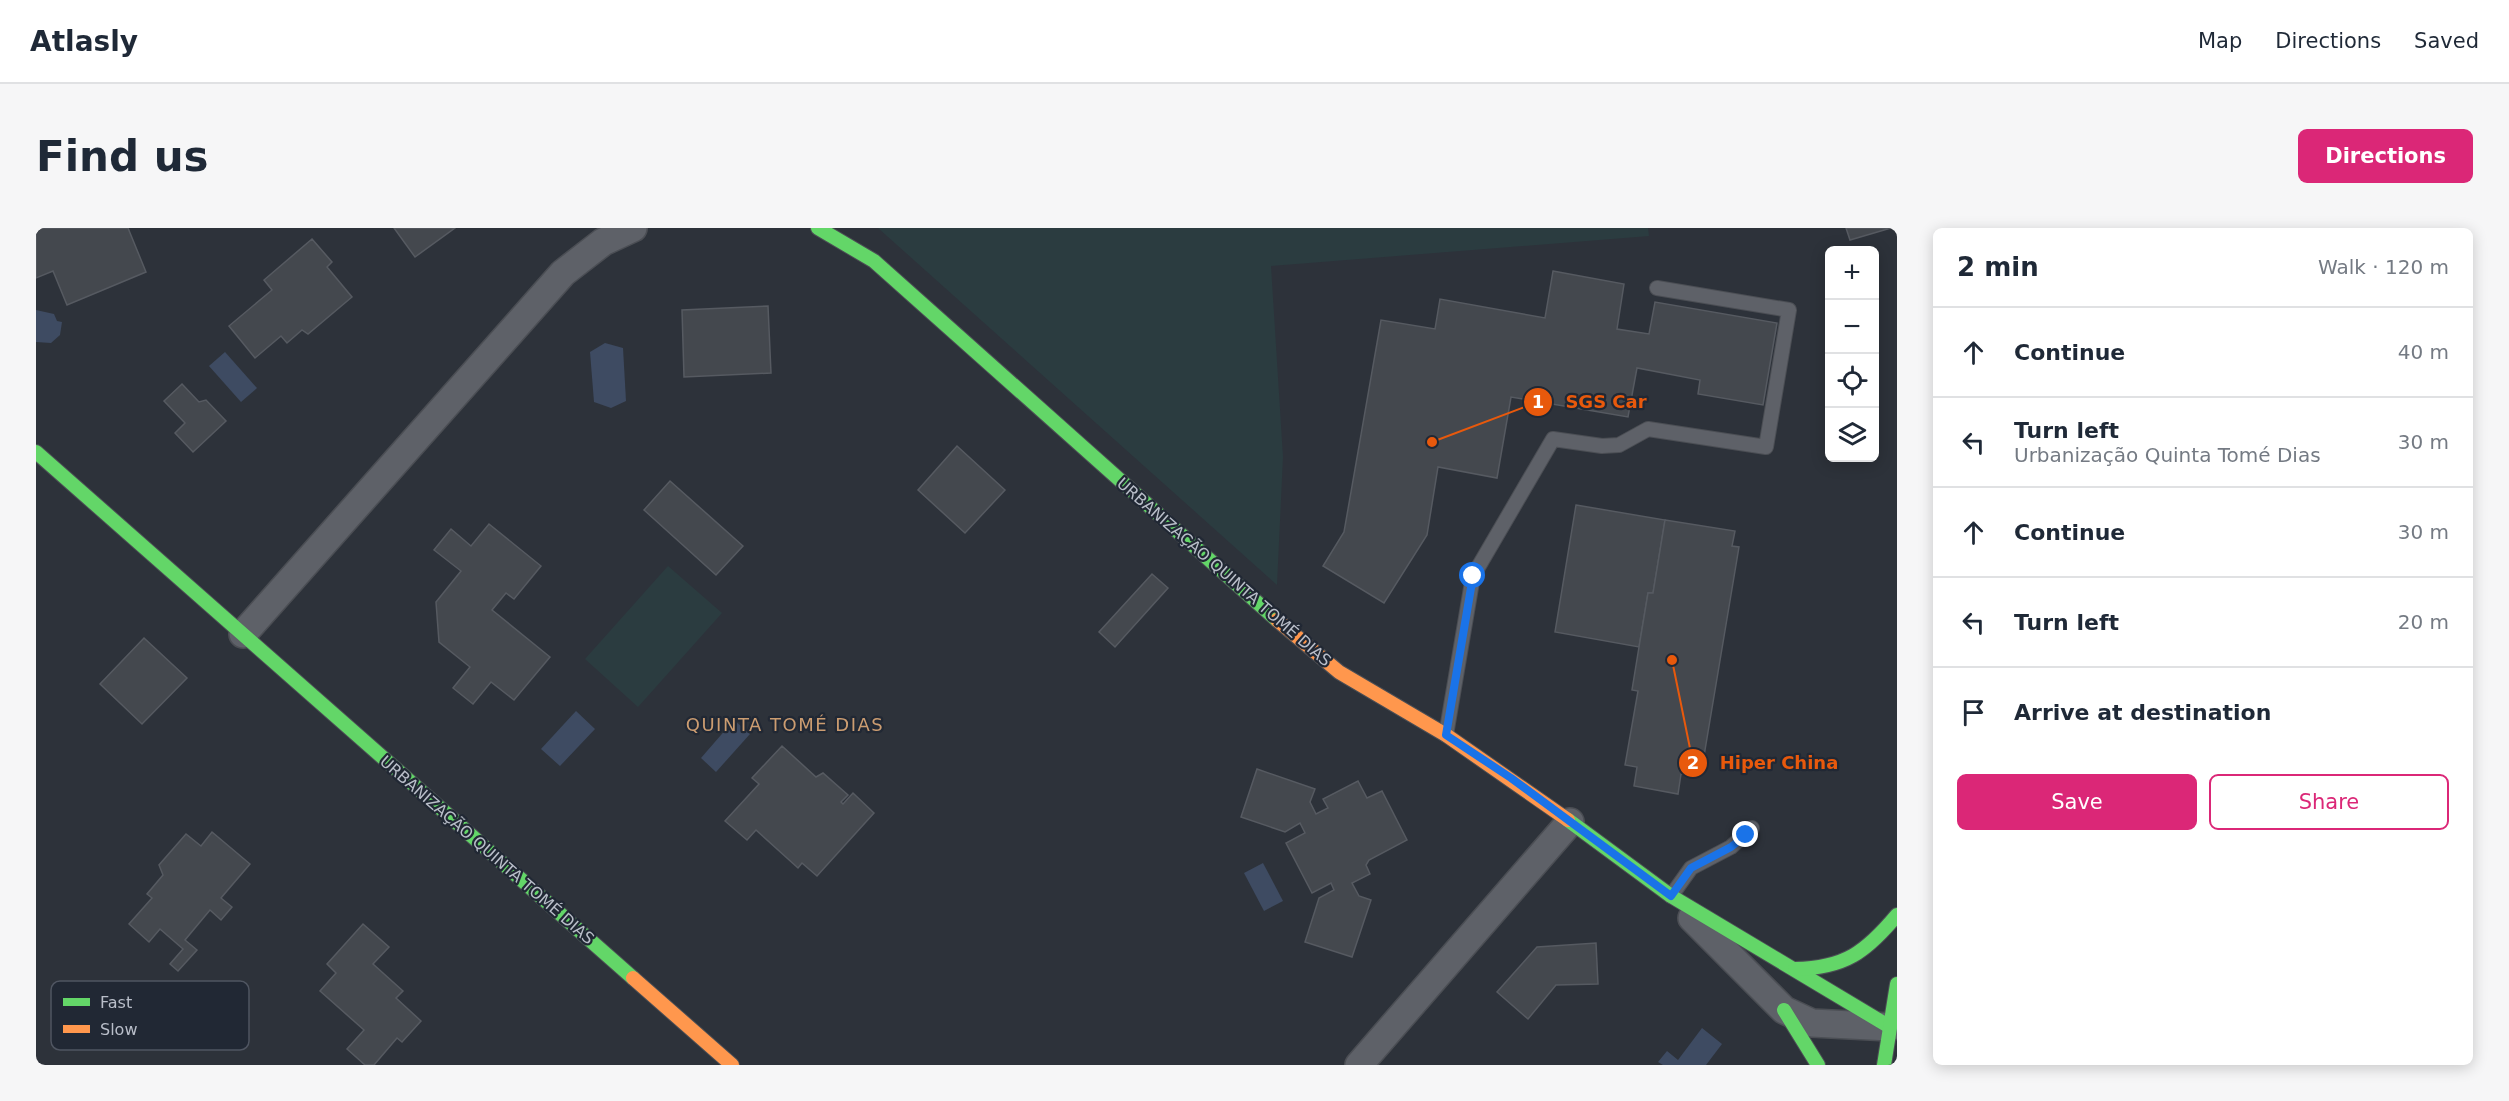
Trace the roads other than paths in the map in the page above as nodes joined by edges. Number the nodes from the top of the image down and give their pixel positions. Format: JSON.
{"nodes":[{"id":1,"x":633,"y":228,"type":"edge"},
{"id":2,"x":818,"y":228,"type":"edge"},
{"id":3,"x":1657,"y":288,"type":"dead end"},
{"id":4,"x":36,"y":452,"type":"edge"},
{"id":5,"x":243,"y":634,"type":"junction"},
{"id":6,"x":1446,"y":735,"type":"junction"},
{"id":7,"x":1570,"y":822,"type":"junction"},
{"id":8,"x":1752,"y":828,"type":"dead end"},
{"id":9,"x":1671,"y":896,"type":"junction"},
{"id":10,"x":1897,"y":915,"type":"edge"},
{"id":11,"x":1795,"y":969,"type":"junction"},
{"id":12,"x":1897,"y":984,"type":"edge"},
{"id":13,"x":1784,"y":1010,"type":"junction"},
{"id":14,"x":1890,"y":1028,"type":"junction"},
{"id":15,"x":732,"y":1065,"type":"edge"},
{"id":16,"x":1359,"y":1065,"type":"edge"},
{"id":17,"x":1818,"y":1065,"type":"edge"},
{"id":18,"x":1884,"y":1065,"type":"edge"}],
"edges":[{"from":1,"to":5,"type":"street"},
{"from":2,"to":6,"type":"street","name":"URBANIZAÇÃO QUINTA TOMÉ DIAS"},
{"from":3,"to":6,"type":"lane"},
{"from":4,"to":5,"type":"street","name":"URBANIZAÇÃO QUINTA TOMÉ DIAS"},
{"from":5,"to":15,"type":"street","name":"URBANIZAÇÃO QUINTA TOMÉ DIAS"},
{"from":6,"to":7,"type":"street","name":"URBANIZAÇÃO QUINTA TOMÉ DIAS"},
{"from":7,"to":9,"type":"street","name":"URBANIZAÇÃO QUINTA TOMÉ DIAS"},
{"from":7,"to":16,"type":"street"},
{"from":8,"to":9,"type":"lane"},
{"from":9,"to":11,"type":"street","name":"URBANIZAÇÃO QUINTA TOMÉ DIAS"},
{"from":9,"to":13,"type":"street"},
{"from":10,"to":11,"type":"street"},
{"from":11,"to":14,"type":"street","name":"URBANIZAÇÃO QUINTA TOMÉ DIAS"},
{"from":12,"to":14,"type":"street"},
{"from":13,"to":14,"type":"street"},
{"from":13,"to":17,"type":"street"},
{"from":14,"to":18,"type":"street"}]}
